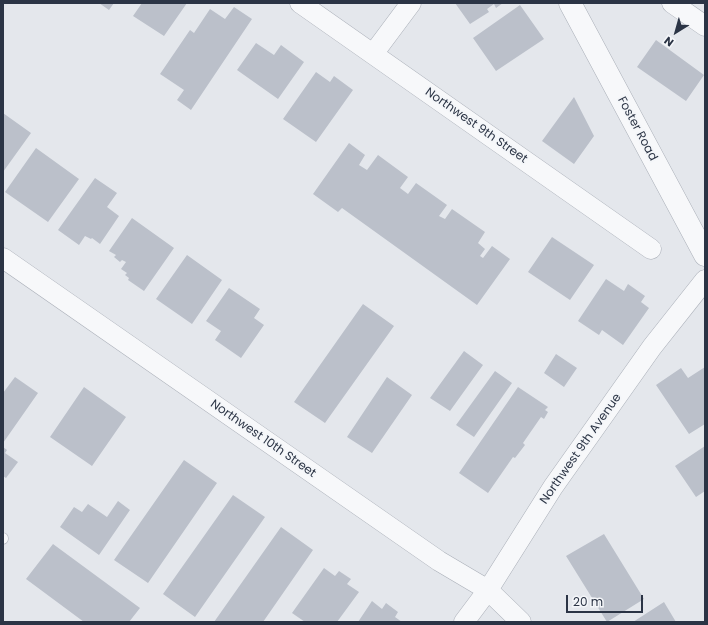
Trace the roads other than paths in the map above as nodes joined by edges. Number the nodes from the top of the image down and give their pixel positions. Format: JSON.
{"nodes":[{"id":1,"x":300,"y":3,"type":"edge"},
{"id":2,"x":411,"y":3,"type":"edge"},
{"id":3,"x":570,"y":3,"type":"edge"},
{"id":4,"x":672,"y":3,"type":"edge"},
{"id":5,"x":705,"y":26,"type":"edge"},
{"id":6,"x":373,"y":54,"type":"junction"},
{"id":7,"x":651,"y":249,"type":"dead end"},
{"id":8,"x":705,"y":255,"type":"edge"},
{"id":9,"x":3,"y":258,"type":"edge"},
{"id":10,"x":705,"y":280,"type":"edge"},
{"id":11,"x":488,"y":590,"type":"junction"},
{"id":12,"x":464,"y":622,"type":"edge"},
{"id":13,"x":521,"y":622,"type":"edge"}],
"edges":[{"from":1,"to":6,"type":"street","name":"Northwest 9th Street"},
{"from":2,"to":6,"type":"street"},
{"from":3,"to":8,"type":"street","name":"Foster Road"},
{"from":4,"to":5,"type":"street"},
{"from":6,"to":7,"type":"street","name":"Northwest 9th Street"},
{"from":9,"to":11,"type":"street","name":"Northwest 10th Street"},
{"from":10,"to":11,"type":"street","name":"Northwest 9th Avenue"},
{"from":11,"to":12,"type":"street","name":"Northwest 9th Avenue"},
{"from":11,"to":13,"type":"street","name":"Northwest 10th Street"}]}
